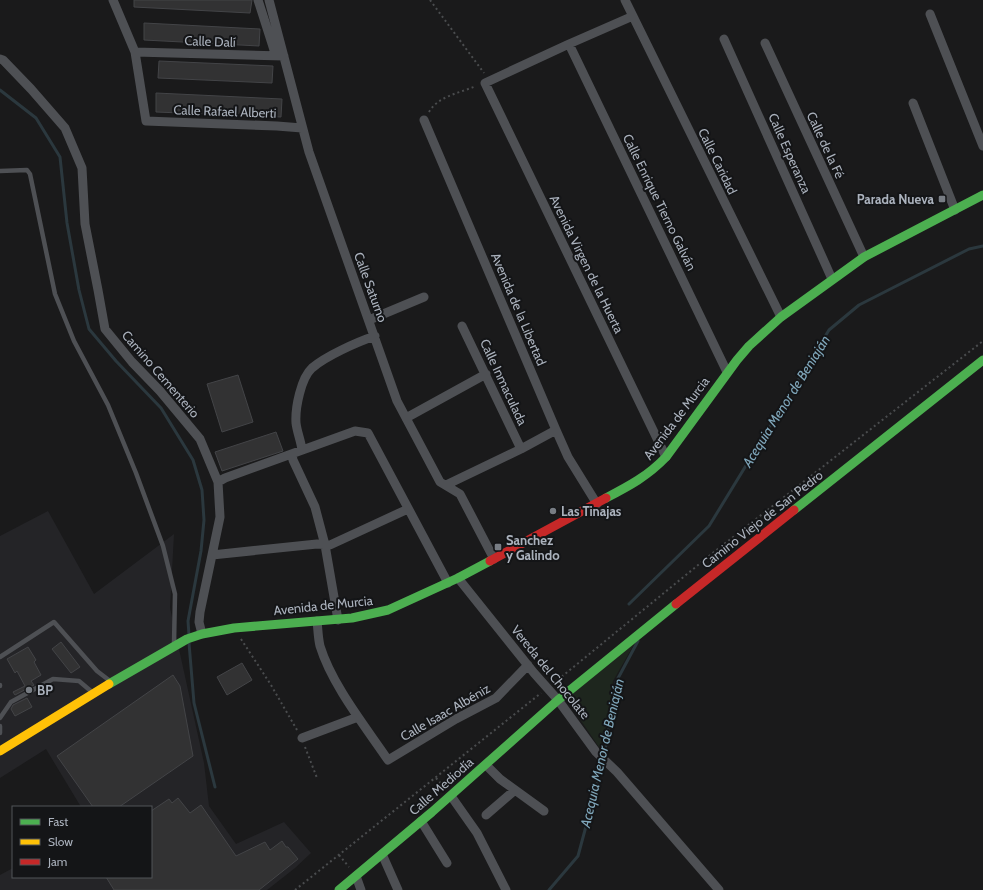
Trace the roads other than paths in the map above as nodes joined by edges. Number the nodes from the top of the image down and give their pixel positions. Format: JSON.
{"nodes":[{"id":1,"x":113,"y":0,"type":"edge"},
{"id":2,"x":258,"y":0,"type":"edge"},
{"id":3,"x":269,"y":0,"type":"edge"},
{"id":4,"x":625,"y":0,"type":"edge"},
{"id":5,"x":930,"y":14,"type":"dead end"},
{"id":6,"x":633,"y":16,"type":"junction"},
{"id":7,"x":724,"y":39,"type":"dead end"},
{"id":8,"x":764,"y":43,"type":"dead end"},
{"id":9,"x":569,"y":44,"type":"junction"},
{"id":10,"x":135,"y":52,"type":"junction"},
{"id":11,"x":280,"y":56,"type":"junction"},
{"id":12,"x":0,"y":59,"type":"edge"},
{"id":13,"x":913,"y":103,"type":"dead end"},
{"id":14,"x":424,"y":120,"type":"road end"},
{"id":15,"x":302,"y":128,"type":"junction"},
{"id":16,"x":983,"y":146,"type":"edge"},
{"id":17,"x":0,"y":171,"type":"edge"},
{"id":18,"x":983,"y":195,"type":"edge"},
{"id":19,"x":955,"y":210,"type":"junction"},
{"id":20,"x":864,"y":257,"type":"junction"},
{"id":21,"x":832,"y":279,"type":"junction"},
{"id":22,"x":424,"y":296,"type":"dead end"},
{"id":23,"x":781,"y":317,"type":"junction"},
{"id":24,"x":369,"y":320,"type":"junction"},
{"id":25,"x":462,"y":326,"type":"dead end"},
{"id":26,"x":375,"y":336,"type":"junction"},
{"id":27,"x":983,"y":360,"type":"edge"},
{"id":28,"x":727,"y":372,"type":"junction"},
{"id":29,"x":486,"y":374,"type":"junction"},
{"id":30,"x":406,"y":418,"type":"junction"},
{"id":31,"x":556,"y":430,"type":"junction"},
{"id":32,"x":521,"y":449,"type":"junction"},
{"id":33,"x":302,"y":450,"type":"junction"},
{"id":34,"x":292,"y":454,"type":"junction"},
{"id":35,"x":666,"y":457,"type":"junction"},
{"id":36,"x":218,"y":482,"type":"junction"},
{"id":37,"x":446,"y":485,"type":"junction"},
{"id":38,"x":597,"y":504,"type":"junction"},
{"id":39,"x":408,"y":509,"type":"junction"},
{"id":40,"x":325,"y":545,"type":"junction"},
{"id":41,"x":212,"y":555,"type":"junction"},
{"id":42,"x":494,"y":559,"type":"junction"},
{"id":43,"x":458,"y":578,"type":"junction"},
{"id":44,"x":448,"y":583,"type":"junction"},
{"id":45,"x":338,"y":620,"type":"junction"},
{"id":46,"x":316,"y":621,"type":"junction"},
{"id":47,"x":199,"y":635,"type":"junction"},
{"id":48,"x":176,"y":644,"type":"junction"},
{"id":49,"x":0,"y":657,"type":"edge"},
{"id":50,"x":528,"y":665,"type":"junction"},
{"id":51,"x":112,"y":682,"type":"junction"},
{"id":52,"x":94,"y":694,"type":"junction"},
{"id":53,"x":558,"y":700,"type":"junction"},
{"id":54,"x":358,"y":717,"type":"junction"},
{"id":55,"x":0,"y":718,"type":"edge"},
{"id":56,"x":0,"y":726,"type":"edge"},
{"id":57,"x":0,"y":733,"type":"edge"},
{"id":58,"x":302,"y":738,"type":"road end"},
{"id":59,"x":0,"y":751,"type":"edge"},
{"id":60,"x":486,"y":765,"type":"junction"},
{"id":61,"x":515,"y":790,"type":"junction"},
{"id":62,"x":451,"y":796,"type":"junction"},
{"id":63,"x":544,"y":811,"type":"dead end"},
{"id":64,"x":486,"y":815,"type":"dead end"},
{"id":65,"x":421,"y":821,"type":"junction"},
{"id":66,"x":382,"y":854,"type":"junction"},
{"id":67,"x":447,"y":863,"type":"dead end"},
{"id":68,"x":356,"y":876,"type":"junction"},
{"id":69,"x":339,"y":890,"type":"edge"},
{"id":70,"x":361,"y":890,"type":"edge"},
{"id":71,"x":398,"y":890,"type":"edge"},
{"id":72,"x":506,"y":890,"type":"edge"},
{"id":73,"x":719,"y":890,"type":"edge"}],
"edges":[{"from":1,"to":10,"type":"street"},
{"from":2,"to":11,"type":"street"},
{"from":3,"to":11,"type":"street","name":"Calle Saturno"},
{"from":4,"to":6,"type":"street","name":"Calle Caridad"},
{"from":5,"to":16,"type":"street"},
{"from":6,"to":9,"type":"street"},
{"from":6,"to":23,"type":"street","name":"Calle Caridad"},
{"from":7,"to":21,"type":"street","name":"Calle Esperanza"},
{"from":8,"to":20,"type":"street","name":"Calle de la Fé"},
{"from":9,"to":28,"type":"street","name":"Calle Enrique Tierno Galván"},
{"from":9,"to":35,"type":"street","name":"Avenida Virgen de la Huerta"},
{"from":10,"to":11,"type":"street","name":"Calle Dalí"},
{"from":10,"to":15,"type":"street","name":"Calle Rafael Alberti"},
{"from":11,"to":15,"type":"street","name":"Calle Saturno"},
{"from":12,"to":36,"type":"street","name":"Camino Cementerio"},
{"from":13,"to":19,"type":"street"},
{"from":14,"to":31,"type":"street","name":"Avenida de la Libertad"},
{"from":15,"to":24,"type":"street","name":"Calle Saturno"},
{"from":17,"to":48,"type":"lane"},
{"from":18,"to":19,"type":"main road","name":"Avenida de Murcia"},
{"from":19,"to":20,"type":"main road","name":"Avenida de Murcia"},
{"from":20,"to":21,"type":"main road","name":"Avenida de Murcia"},
{"from":21,"to":23,"type":"main road","name":"Avenida de Murcia"},
{"from":22,"to":24,"type":"street"},
{"from":23,"to":28,"type":"main road","name":"Avenida de Murcia"},
{"from":24,"to":26,"type":"street","name":"Calle Saturno"},
{"from":25,"to":29,"type":"street","name":"Calle Inmaculada"},
{"from":26,"to":30,"type":"street","name":"Calle Saturno"},
{"from":26,"to":33,"type":"street"},
{"from":27,"to":53,"type":"main road","name":"Camino Viejo de San Pedro"},
{"from":28,"to":35,"type":"main road","name":"Avenida de Murcia"},
{"from":29,"to":30,"type":"street"},
{"from":29,"to":32,"type":"street","name":"Calle Inmaculada"},
{"from":30,"to":37,"type":"street","name":"Calle Saturno"},
{"from":31,"to":32,"type":"street"},
{"from":31,"to":38,"type":"street","name":"Avenida de la Libertad"},
{"from":32,"to":37,"type":"street"},
{"from":33,"to":34,"type":"street"},
{"from":33,"to":39,"type":"street"},
{"from":34,"to":36,"type":"street"},
{"from":34,"to":40,"type":"street"},
{"from":35,"to":38,"type":"main road","name":"Avenida de Murcia"},
{"from":36,"to":41,"type":"street","name":"Camino Cementerio"},
{"from":37,"to":42,"type":"street","name":"Calle Saturno"},
{"from":38,"to":42,"type":"main road","name":"Avenida de Murcia"},
{"from":39,"to":40,"type":"street"},
{"from":39,"to":44,"type":"street"},
{"from":40,"to":41,"type":"street"},
{"from":40,"to":45,"type":"street"},
{"from":41,"to":47,"type":"street","name":"Camino Cementerio"},
{"from":42,"to":43,"type":"main road","name":"Avenida de Murcia"},
{"from":43,"to":44,"type":"main road","name":"Avenida de Murcia"},
{"from":43,"to":50,"type":"street","name":"Vereda del Chocolate"},
{"from":44,"to":45,"type":"main road","name":"Avenida de Murcia"},
{"from":45,"to":46,"type":"main road","name":"Avenida de Murcia"},
{"from":46,"to":47,"type":"main road","name":"Avenida de Murcia"},
{"from":46,"to":54,"type":"street"},
{"from":47,"to":48,"type":"main road","name":"Avenida de Murcia"},
{"from":48,"to":51,"type":"main road","name":"Avenida de Murcia"},
{"from":49,"to":51,"type":"lane"},
{"from":50,"to":53,"type":"street","name":"Vereda del Chocolate"},
{"from":50,"to":54,"type":"street","name":"Calle Isaac Albéniz"},
{"from":51,"to":52,"type":"main road","name":"Avenida de Murcia"},
{"from":52,"to":55,"type":"lane"},
{"from":52,"to":59,"type":"main road","name":"Avenida de Murcia"},
{"from":53,"to":60,"type":"main road","name":"Calle Mediodía"},
{"from":53,"to":73,"type":"street","name":"Vereda del Chocolate"},
{"from":54,"to":58,"type":"street"},
{"from":56,"to":57,"type":"lane"},
{"from":60,"to":61,"type":"street"},
{"from":60,"to":62,"type":"main road","name":"Calle Mediodía"},
{"from":61,"to":63,"type":"street"},
{"from":61,"to":64,"type":"street"},
{"from":62,"to":65,"type":"main road","name":"Calle Mediodía"},
{"from":62,"to":72,"type":"street"},
{"from":65,"to":66,"type":"main road","name":"Calle Mediodía"},
{"from":65,"to":67,"type":"street"},
{"from":66,"to":68,"type":"main road","name":"Calle Mediodía"},
{"from":66,"to":71,"type":"street"},
{"from":68,"to":69,"type":"main road","name":"Calle Mediodía"},
{"from":68,"to":70,"type":"street"}]}
